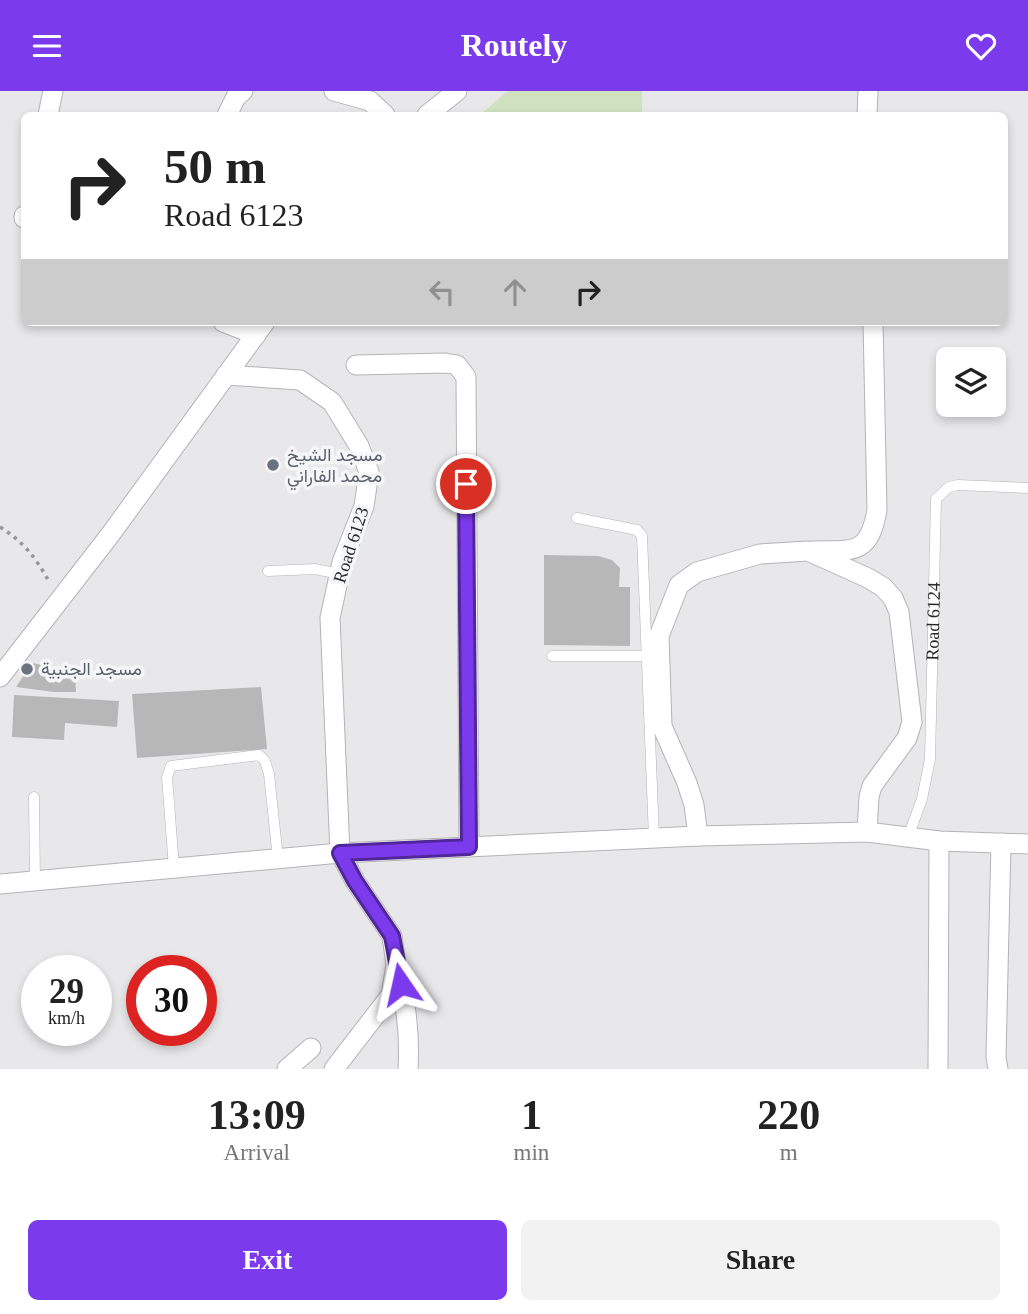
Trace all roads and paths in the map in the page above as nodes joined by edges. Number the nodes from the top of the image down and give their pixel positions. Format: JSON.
{"nodes":[{"id":1,"x":53,"y":91,"type":"edge"},
{"id":2,"x":243,"y":91,"type":"edge"},
{"id":3,"x":334,"y":91,"type":"edge"},
{"id":4,"x":457,"y":91,"type":"edge"},
{"id":5,"x":868,"y":91,"type":"edge"},
{"id":6,"x":49,"y":112,"type":"edge"},
{"id":7,"x":228,"y":112,"type":"edge"},
{"id":8,"x":382,"y":112,"type":"edge"},
{"id":9,"x":431,"y":112,"type":"edge"},
{"id":10,"x":867,"y":112,"type":"edge"},
{"id":11,"x":873,"y":326,"type":"edge"},
{"id":12,"x":260,"y":329,"type":"edge"},
{"id":13,"x":356,"y":365,"type":"dead end"},
{"id":14,"x":226,"y":375,"type":"junction"},
{"id":15,"x":1028,"y":488,"type":"edge"},
{"id":16,"x":577,"y":518,"type":"dead end"},
{"id":17,"x":0,"y":527,"type":"edge"},
{"id":18,"x":808,"y":551,"type":"junction"},
{"id":19,"x":268,"y":571,"type":"dead end"},
{"id":20,"x":340,"y":574,"type":"junction"},
{"id":21,"x":60,"y":599,"type":"junction"},
{"id":22,"x":551,"y":656,"type":"dead end"},
{"id":23,"x":648,"y":656,"type":"junction"},
{"id":24,"x":0,"y":677,"type":"edge"},
{"id":25,"x":34,"y":797,"type":"dead end"},
{"id":26,"x":867,"y":832,"type":"junction"},
{"id":27,"x":698,"y":835,"type":"junction"},
{"id":28,"x":908,"y":837,"type":"junction"},
{"id":29,"x":654,"y":838,"type":"junction"},
{"id":30,"x":939,"y":841,"type":"junction"},
{"id":31,"x":1001,"y":843,"type":"junction"},
{"id":32,"x":1028,"y":843,"type":"edge"},
{"id":33,"x":469,"y":847,"type":"junction"},
{"id":34,"x":340,"y":853,"type":"junction"},
{"id":35,"x":278,"y":859,"type":"junction"},
{"id":36,"x":174,"y":868,"type":"junction"},
{"id":37,"x":36,"y":881,"type":"junction"},
{"id":38,"x":0,"y":884,"type":"edge"},
{"id":39,"x":396,"y":965,"type":"junction"},
{"id":40,"x":311,"y":1048,"type":"dead end"},
{"id":41,"x":287,"y":1069,"type":"edge"},
{"id":42,"x":334,"y":1069,"type":"edge"},
{"id":43,"x":408,"y":1069,"type":"edge"},
{"id":44,"x":938,"y":1069,"type":"edge"},
{"id":45,"x":998,"y":1069,"type":"edge"}],
"edges":[{"from":1,"to":6,"type":"street"},
{"from":2,"to":7,"type":"street"},
{"from":3,"to":8,"type":"street"},
{"from":4,"to":9,"type":"street"},
{"from":5,"to":10,"type":"street"},
{"from":11,"to":18,"type":"street"},
{"from":12,"to":14,"type":"street"},
{"from":13,"to":33,"type":"street"},
{"from":14,"to":20,"type":"street","name":"Road 6123"},
{"from":14,"to":21,"type":"street"},
{"from":15,"to":28,"type":"lane","name":"Road 6124"},
{"from":16,"to":23,"type":"lane"},
{"from":17,"to":21,"type":"path"},
{"from":18,"to":26,"type":"street","name":"Road 6124"},
{"from":18,"to":27,"type":"street"},
{"from":19,"to":20,"type":"lane"},
{"from":20,"to":34,"type":"street","name":"Road 6123"},
{"from":21,"to":24,"type":"street"},
{"from":22,"to":23,"type":"lane"},
{"from":23,"to":29,"type":"lane"},
{"from":25,"to":37,"type":"lane"},
{"from":26,"to":27,"type":"street"},
{"from":26,"to":28,"type":"street"},
{"from":27,"to":29,"type":"street"},
{"from":28,"to":30,"type":"street"},
{"from":29,"to":33,"type":"street"},
{"from":30,"to":31,"type":"street"},
{"from":30,"to":44,"type":"street"},
{"from":31,"to":32,"type":"street"},
{"from":31,"to":45,"type":"street"},
{"from":33,"to":34,"type":"street"},
{"from":34,"to":35,"type":"street"},
{"from":34,"to":39,"type":"street","name":"Road 6123"},
{"from":35,"to":36,"type":"street"},
{"from":35,"to":36,"type":"lane"},
{"from":36,"to":37,"type":"street"},
{"from":37,"to":38,"type":"street"},
{"from":39,"to":42,"type":"street","name":"Road 6123"},
{"from":39,"to":43,"type":"street"},
{"from":40,"to":41,"type":"street"}]}
